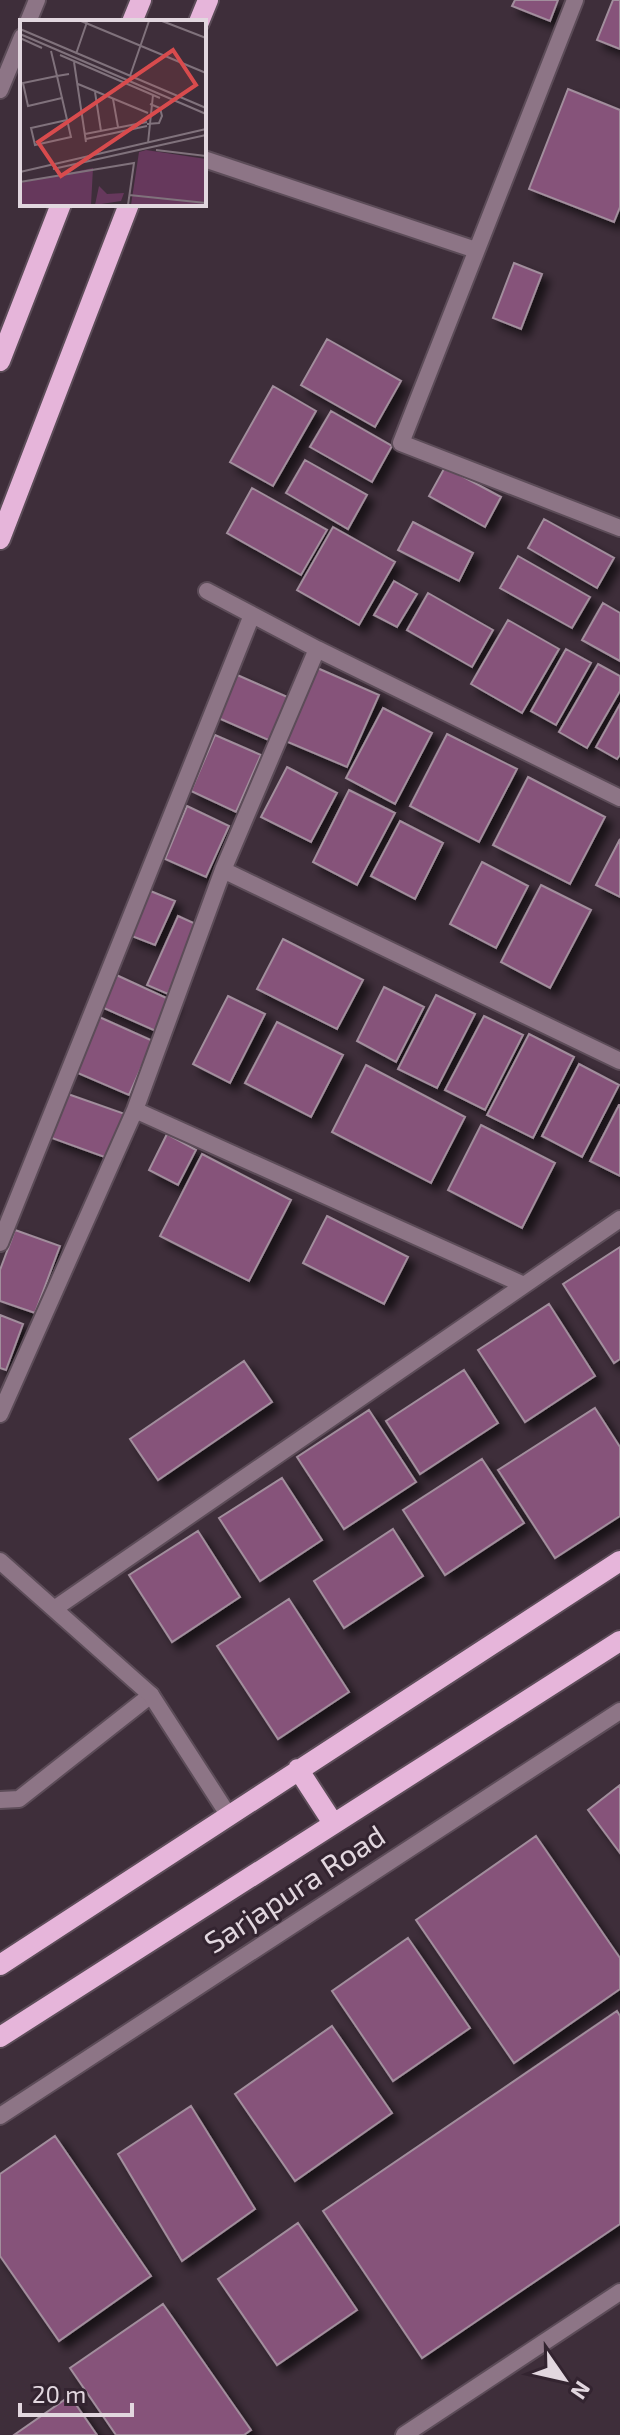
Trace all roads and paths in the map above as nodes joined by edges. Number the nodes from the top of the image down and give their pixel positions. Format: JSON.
{"nodes":[{"id":1,"x":37,"y":0,"type":"edge"},
{"id":2,"x":141,"y":0,"type":"edge"},
{"id":3,"x":208,"y":0,"type":"edge"},
{"id":4,"x":575,"y":0,"type":"edge"},
{"id":5,"x":29,"y":20,"type":"edge"},
{"id":6,"x":133,"y":20,"type":"edge"},
{"id":7,"x":200,"y":20,"type":"edge"},
{"id":8,"x":20,"y":42,"type":"edge"},
{"id":9,"x":0,"y":90,"type":"edge"},
{"id":10,"x":206,"y":160,"type":"edge"},
{"id":11,"x":60,"y":206,"type":"edge"},
{"id":12,"x":128,"y":206,"type":"edge"},
{"id":13,"x":476,"y":250,"type":"junction"},
{"id":14,"x":0,"y":361,"type":"edge"},
{"id":15,"x":620,"y":528,"type":"edge"},
{"id":16,"x":0,"y":539,"type":"edge"},
{"id":17,"x":207,"y":591,"type":"dead end"},
{"id":18,"x":252,"y":615,"type":"junction"},
{"id":19,"x":317,"y":649,"type":"junction"},
{"id":20,"x":620,"y":798,"type":"edge"},
{"id":21,"x":223,"y":870,"type":"junction"},
{"id":22,"x":620,"y":1061,"type":"edge"},
{"id":23,"x":135,"y":1110,"type":"junction"},
{"id":24,"x":620,"y":1219,"type":"edge"},
{"id":25,"x":0,"y":1243,"type":"edge"},
{"id":26,"x":524,"y":1285,"type":"junction"},
{"id":27,"x":0,"y":1414,"type":"edge"},
{"id":28,"x":0,"y":1561,"type":"edge"},
{"id":29,"x":620,"y":1561,"type":"edge"},
{"id":30,"x":54,"y":1609,"type":"junction"},
{"id":31,"x":620,"y":1641,"type":"edge"},
{"id":32,"x":151,"y":1695,"type":"junction"},
{"id":33,"x":620,"y":1711,"type":"edge"},
{"id":34,"x":298,"y":1769,"type":"junction"},
{"id":35,"x":0,"y":1800,"type":"edge"},
{"id":36,"x":229,"y":1816,"type":"junction"},
{"id":37,"x":333,"y":1823,"type":"junction"},
{"id":38,"x":0,"y":1965,"type":"edge"},
{"id":39,"x":0,"y":2037,"type":"edge"},
{"id":40,"x":0,"y":2116,"type":"edge"},
{"id":41,"x":620,"y":2292,"type":"edge"},
{"id":42,"x":404,"y":2435,"type":"edge"}],
"edges":[{"from":1,"to":5,"type":"street"},
{"from":2,"to":6,"type":"main road"},
{"from":3,"to":7,"type":"main road"},
{"from":4,"to":13,"type":"street"},
{"from":8,"to":9,"type":"street"},
{"from":10,"to":13,"type":"street"},
{"from":11,"to":14,"type":"main road"},
{"from":12,"to":16,"type":"main road"},
{"from":13,"to":15,"type":"street"},
{"from":17,"to":18,"type":"street"},
{"from":18,"to":19,"type":"street"},
{"from":18,"to":25,"type":"street"},
{"from":19,"to":20,"type":"street"},
{"from":19,"to":21,"type":"street"},
{"from":21,"to":22,"type":"street"},
{"from":21,"to":23,"type":"street"},
{"from":23,"to":26,"type":"street"},
{"from":23,"to":27,"type":"street"},
{"from":24,"to":26,"type":"street"},
{"from":26,"to":30,"type":"street"},
{"from":28,"to":30,"type":"street"},
{"from":29,"to":34,"type":"main road"},
{"from":30,"to":32,"type":"street"},
{"from":31,"to":37,"type":"main road","name":"Sarjapura Road"},
{"from":32,"to":35,"type":"street"},
{"from":32,"to":36,"type":"street"},
{"from":33,"to":40,"type":"street","name":"Sarjapura Road"},
{"from":34,"to":36,"type":"main road"},
{"from":34,"to":37,"type":"main road"},
{"from":36,"to":38,"type":"main road"},
{"from":37,"to":39,"type":"main road","name":"Sarjapura Road"},
{"from":41,"to":42,"type":"street"}]}
